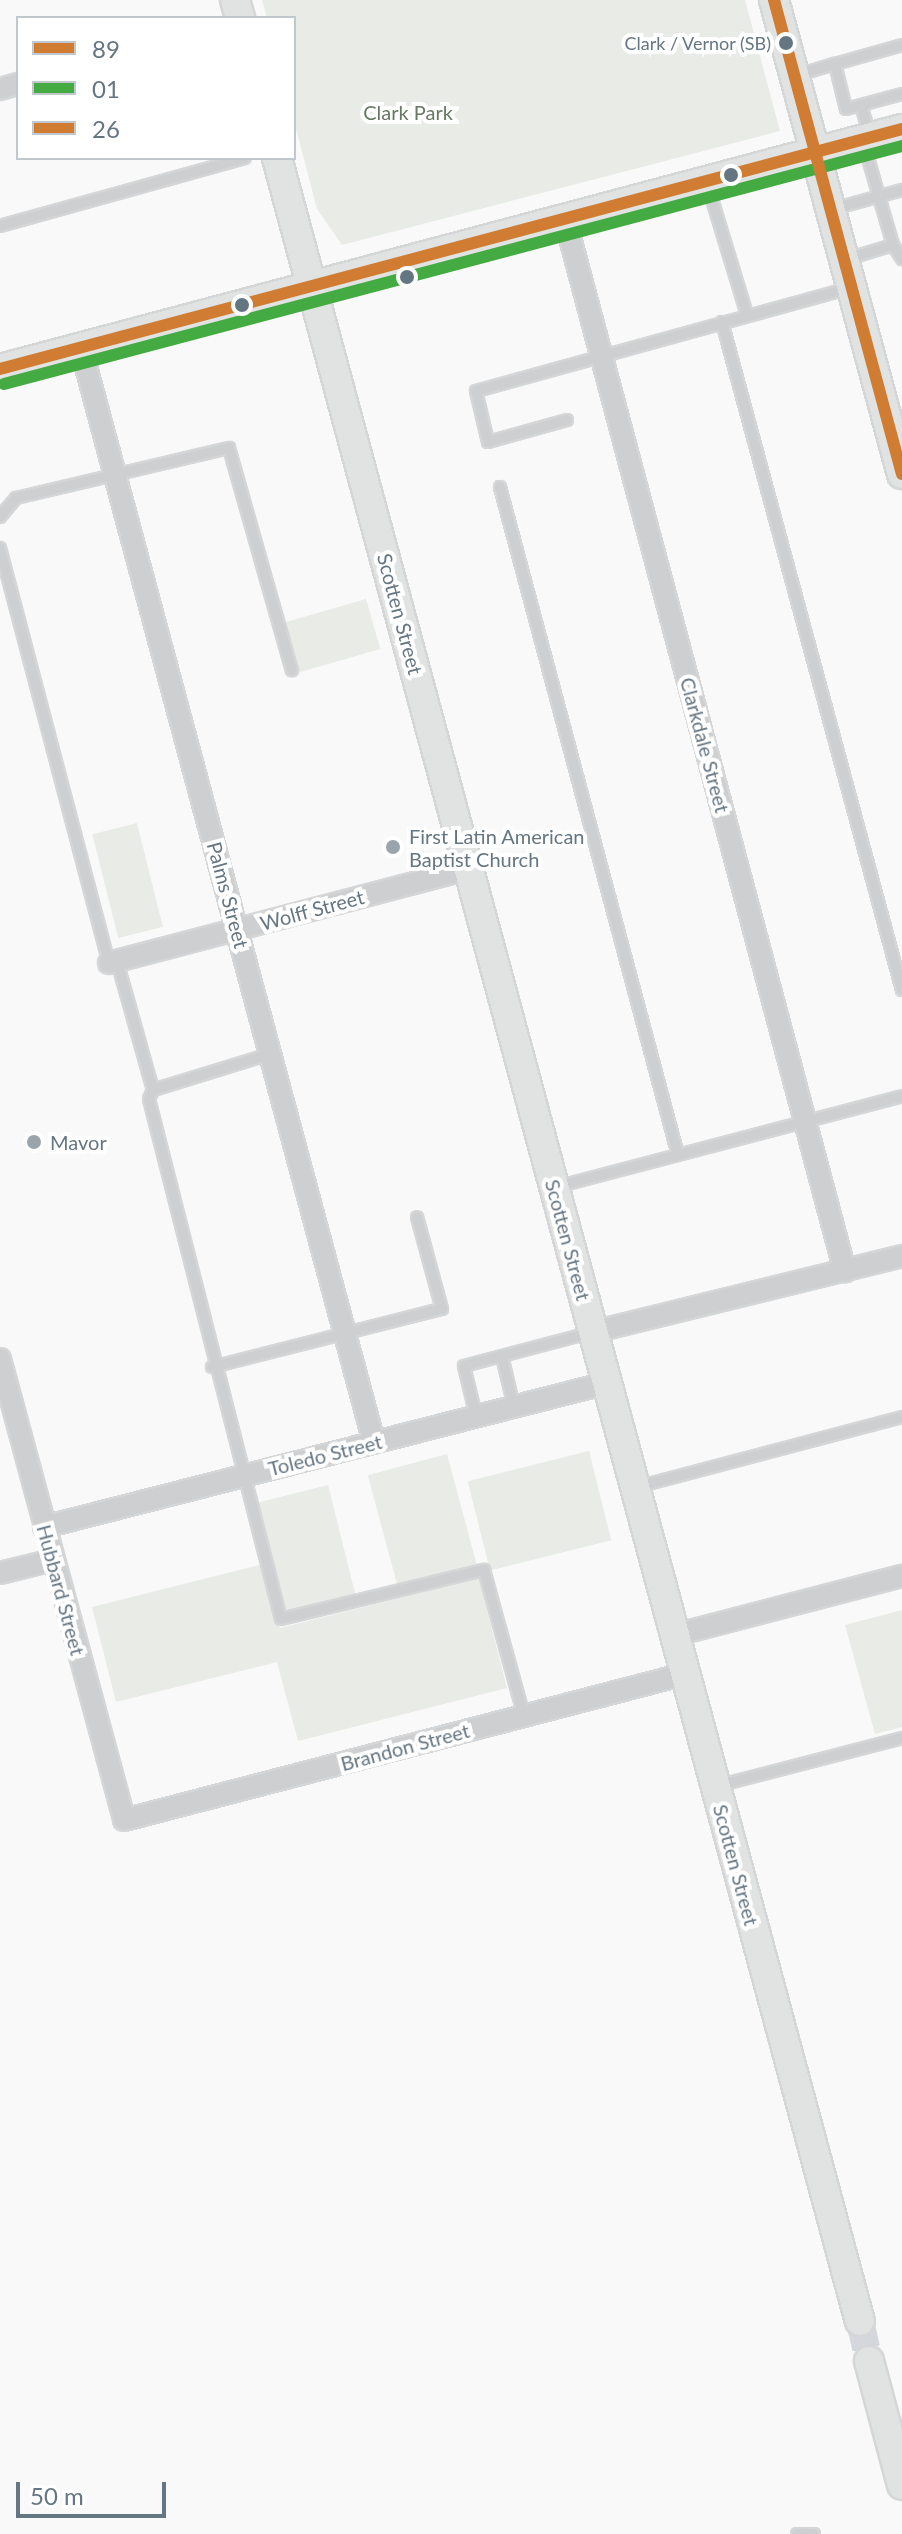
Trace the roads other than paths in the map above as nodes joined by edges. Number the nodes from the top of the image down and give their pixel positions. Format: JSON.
{"nodes":[{"id":1,"x":776,"y":0,"type":"edge"},
{"id":2,"x":902,"y":45,"type":"edge"},
{"id":3,"x":835,"y":64,"type":"junction"},
{"id":4,"x":795,"y":76,"type":"junction"},
{"id":5,"x":897,"y":92,"type":"edge"},
{"id":6,"x":867,"y":100,"type":"junction"},
{"id":7,"x":902,"y":129,"type":"edge"},
{"id":8,"x":866,"y":138,"type":"junction"},
{"id":9,"x":815,"y":152,"type":"junction"},
{"id":10,"x":238,"y":160,"type":"edge"},
{"id":11,"x":278,"y":160,"type":"edge"},
{"id":12,"x":706,"y":181,"type":"junction"},
{"id":13,"x":902,"y":190,"type":"edge"},
{"id":14,"x":879,"y":196,"type":"junction"},
{"id":15,"x":831,"y":210,"type":"junction"},
{"id":16,"x":565,"y":219,"type":"junction"},
{"id":17,"x":0,"y":226,"type":"edge"},
{"id":18,"x":893,"y":245,"type":"junction"},
{"id":19,"x":902,"y":259,"type":"edge"},
{"id":20,"x":848,"y":274,"type":"junction"},
{"id":21,"x":312,"y":287,"type":"junction"},
{"id":22,"x":747,"y":315,"type":"junction"},
{"id":23,"x":722,"y":322,"type":"junction"},
{"id":24,"x":81,"y":348,"type":"junction"},
{"id":25,"x":601,"y":356,"type":"junction"},
{"id":26,"x":0,"y":369,"type":"edge"},
{"id":27,"x":567,"y":420,"type":"dead end"},
{"id":28,"x":115,"y":474,"type":"junction"},
{"id":29,"x":902,"y":474,"type":"edge"},
{"id":30,"x":500,"y":487,"type":"dead end"},
{"id":31,"x":0,"y":517,"type":"edge"},
{"id":32,"x":0,"y":548,"type":"edge"},
{"id":33,"x":292,"y":670,"type":"dead end"},
{"id":34,"x":468,"y":869,"type":"junction"},
{"id":35,"x":237,"y":929,"type":"junction"},
{"id":36,"x":113,"y":962,"type":"junction"},
{"id":37,"x":902,"y":990,"type":"edge"},
{"id":38,"x":270,"y":1054,"type":"junction"},
{"id":39,"x":153,"y":1090,"type":"junction"},
{"id":40,"x":902,"y":1096,"type":"edge"},
{"id":41,"x":805,"y":1122,"type":"junction"},
{"id":42,"x":678,"y":1155,"type":"junction"},
{"id":43,"x":554,"y":1188,"type":"junction"},
{"id":44,"x":417,"y":1217,"type":"dead end"},
{"id":45,"x":902,"y":1256,"type":"edge"},
{"id":46,"x":845,"y":1271,"type":"junction"},
{"id":47,"x":593,"y":1332,"type":"junction"},
{"id":48,"x":345,"y":1334,"type":"junction"},
{"id":49,"x":502,"y":1356,"type":"junction"},
{"id":50,"x":0,"y":1359,"type":"edge"},
{"id":51,"x":212,"y":1367,"type":"junction"},
{"id":52,"x":607,"y":1383,"type":"junction"},
{"id":53,"x":514,"y":1407,"type":"junction"},
{"id":54,"x":476,"y":1416,"type":"junction"},
{"id":55,"x":902,"y":1417,"type":"edge"},
{"id":56,"x":374,"y":1442,"type":"junction"},
{"id":57,"x":241,"y":1476,"type":"junction"},
{"id":58,"x":636,"y":1487,"type":"junction"},
{"id":59,"x":44,"y":1527,"type":"junction"},
{"id":60,"x":53,"y":1560,"type":"junction"},
{"id":61,"x":0,"y":1573,"type":"edge"},
{"id":62,"x":902,"y":1576,"type":"edge"},
{"id":63,"x":675,"y":1635,"type":"junction"},
{"id":64,"x":685,"y":1674,"type":"junction"},
{"id":65,"x":524,"y":1716,"type":"junction"},
{"id":66,"x":902,"y":1738,"type":"edge"},
{"id":67,"x":715,"y":1786,"type":"junction"},
{"id":68,"x":124,"y":1820,"type":"joint"},
{"id":69,"x":860,"y":2321,"type":"tunnel mouth"},
{"id":70,"x":869,"y":2361,"type":"tunnel mouth"},
{"id":71,"x":902,"y":2485,"type":"edge"},
{"id":72,"x":797,"y":2534,"type":"edge"},
{"id":73,"x":814,"y":2534,"type":"edge"}],
"edges":[{"from":1,"to":4,"type":"street"},
{"from":2,"to":3,"type":"lane"},
{"from":3,"to":4,"type":"lane"},
{"from":3,"to":6,"type":"lane"},
{"from":4,"to":9,"type":"street"},
{"from":5,"to":6,"type":"lane"},
{"from":6,"to":8,"type":"lane"},
{"from":7,"to":8,"type":"street"},
{"from":8,"to":9,"type":"street"},
{"from":8,"to":14,"type":"lane"},
{"from":9,"to":12,"type":"street"},
{"from":9,"to":15,"type":"street"},
{"from":10,"to":17,"type":"lane"},
{"from":11,"to":21,"type":"street","name":"Scotten Street"},
{"from":12,"to":16,"type":"street"},
{"from":12,"to":22,"type":"lane"},
{"from":13,"to":14,"type":"lane"},
{"from":14,"to":15,"type":"lane"},
{"from":14,"to":18,"type":"lane"},
{"from":15,"to":20,"type":"street"},
{"from":16,"to":21,"type":"street"},
{"from":16,"to":25,"type":"street","name":"Clarkdale Street"},
{"from":18,"to":19,"type":"lane"},
{"from":18,"to":20,"type":"lane"},
{"from":20,"to":22,"type":"lane"},
{"from":20,"to":29,"type":"street"},
{"from":21,"to":24,"type":"street"},
{"from":21,"to":34,"type":"street","name":"Scotten Street"},
{"from":22,"to":23,"type":"lane"},
{"from":23,"to":25,"type":"lane"},
{"from":23,"to":37,"type":"lane"},
{"from":24,"to":26,"type":"street"},
{"from":24,"to":28,"type":"street","name":"Palms Street"},
{"from":25,"to":27,"type":"lane"},
{"from":25,"to":41,"type":"street","name":"Clarkdale Street"},
{"from":28,"to":31,"type":"lane"},
{"from":28,"to":33,"type":"lane"},
{"from":28,"to":35,"type":"street","name":"Palms Street"},
{"from":30,"to":42,"type":"lane"},
{"from":32,"to":36,"type":"lane"},
{"from":34,"to":35,"type":"street","name":"Wolff Street"},
{"from":34,"to":43,"type":"street","name":"Scotten Street"},
{"from":35,"to":36,"type":"street","name":"Wolff Street"},
{"from":35,"to":38,"type":"street","name":"Palms Street"},
{"from":36,"to":39,"type":"lane"},
{"from":38,"to":39,"type":"lane"},
{"from":38,"to":48,"type":"street","name":"Palms Street"},
{"from":39,"to":51,"type":"lane"},
{"from":40,"to":41,"type":"lane"},
{"from":41,"to":42,"type":"lane"},
{"from":41,"to":46,"type":"street","name":"Clarkdale Street"},
{"from":42,"to":43,"type":"lane"},
{"from":43,"to":47,"type":"street","name":"Scotten Street"},
{"from":44,"to":48,"type":"lane"},
{"from":45,"to":46,"type":"street"},
{"from":46,"to":47,"type":"street"},
{"from":47,"to":49,"type":"lane"},
{"from":47,"to":52,"type":"street","name":"Scotten Street"},
{"from":48,"to":51,"type":"lane"},
{"from":48,"to":56,"type":"street","name":"Palms Street"},
{"from":49,"to":53,"type":"lane"},
{"from":49,"to":54,"type":"lane"},
{"from":50,"to":59,"type":"street","name":"Hubbard Street"},
{"from":51,"to":57,"type":"lane"},
{"from":52,"to":53,"type":"street","name":"Toledo Street"},
{"from":52,"to":58,"type":"street","name":"Scotten Street"},
{"from":53,"to":54,"type":"street","name":"Toledo Street"},
{"from":54,"to":56,"type":"street","name":"Toledo Street"},
{"from":55,"to":58,"type":"lane"},
{"from":56,"to":57,"type":"street","name":"Toledo Street"},
{"from":57,"to":59,"type":"street","name":"Toledo Street"},
{"from":57,"to":65,"type":"lane"},
{"from":58,"to":63,"type":"street","name":"Scotten Street"},
{"from":59,"to":60,"type":"street","name":"Hubbard Street"},
{"from":60,"to":61,"type":"street"},
{"from":60,"to":68,"type":"street","name":"Hubbard Street"},
{"from":62,"to":63,"type":"street"},
{"from":63,"to":64,"type":"street","name":"Scotten Street"},
{"from":64,"to":65,"type":"street","name":"Brandon Street"},
{"from":64,"to":67,"type":"street","name":"Scotten Street"},
{"from":65,"to":68,"type":"street","name":"Brandon Street"},
{"from":66,"to":67,"type":"lane"},
{"from":67,"to":69,"type":"street","name":"Scotten Street"},
{"from":70,"to":71,"type":"street"},
{"from":72,"to":73,"type":"lane"}]}
